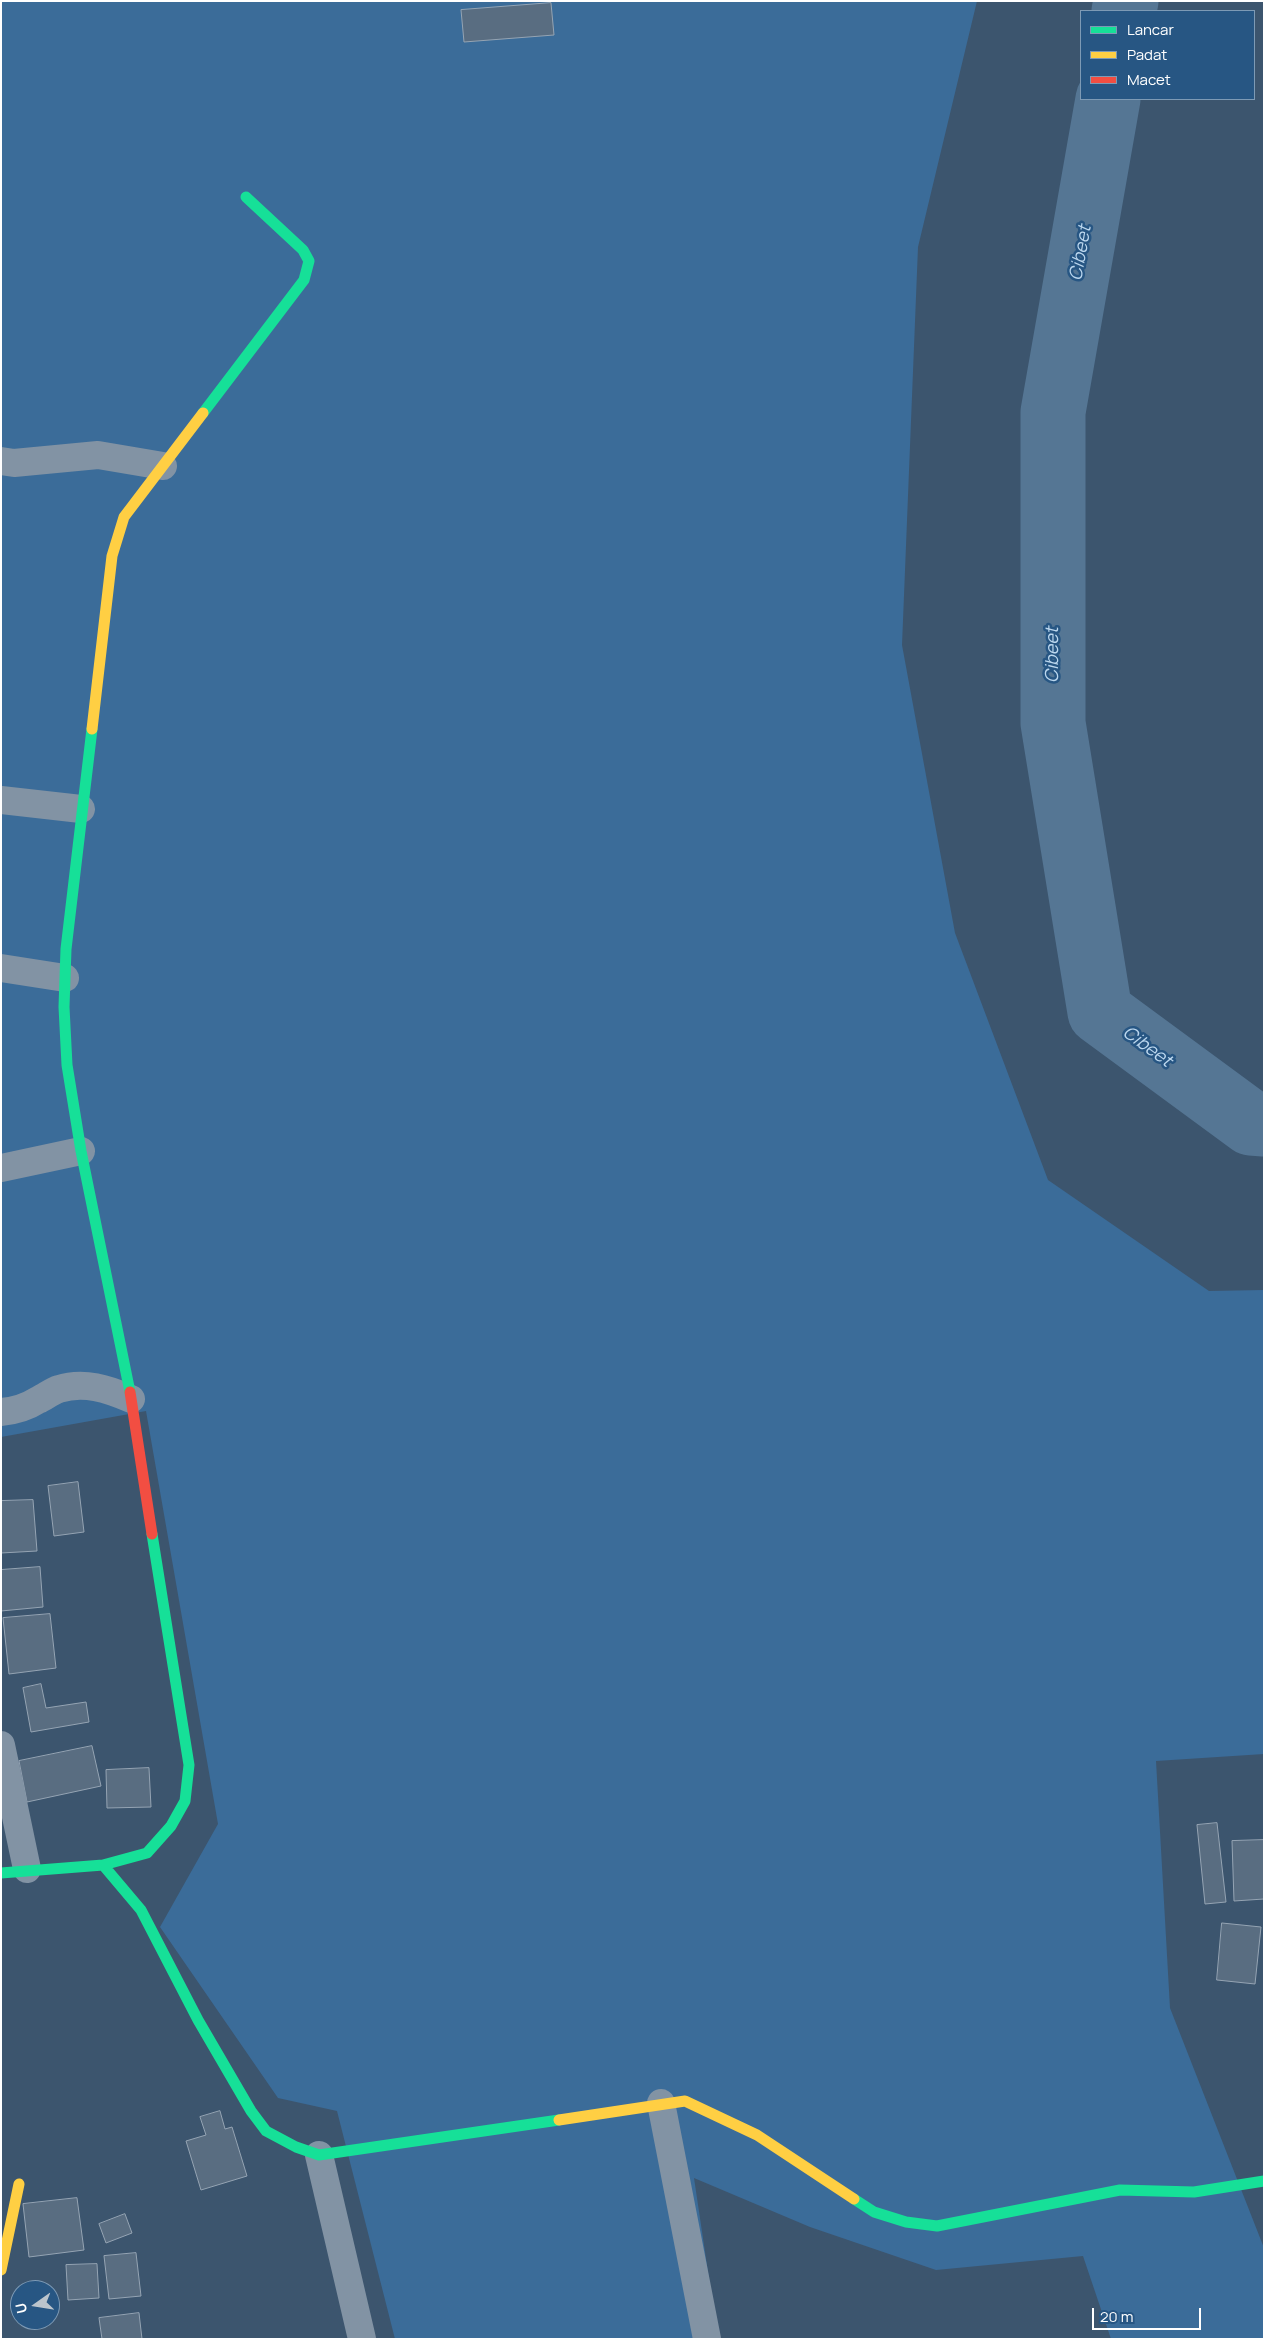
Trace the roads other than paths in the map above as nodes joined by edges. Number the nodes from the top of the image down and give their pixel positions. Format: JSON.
{"nodes":[{"id":1,"x":246,"y":197,"type":"dead end"},
{"id":2,"x":1,"y":461,"type":"edge"},
{"id":3,"x":163,"y":466,"type":"junction"},
{"id":4,"x":1,"y":800,"type":"edge"},
{"id":5,"x":82,"y":809,"type":"junction"},
{"id":6,"x":1,"y":968,"type":"edge"},
{"id":7,"x":65,"y":978,"type":"junction"},
{"id":8,"x":81,"y":1151,"type":"junction"},
{"id":9,"x":1,"y":1168,"type":"edge"},
{"id":10,"x":131,"y":1399,"type":"junction"},
{"id":11,"x":1,"y":1412,"type":"edge"},
{"id":12,"x":1,"y":1745,"type":"edge"},
{"id":13,"x":103,"y":1865,"type":"junction"},
{"id":14,"x":14,"y":1871,"type":"edge"},
{"id":15,"x":660,"y":2103,"type":"junction"},
{"id":16,"x":319,"y":2154,"type":"junction"},
{"id":17,"x":1264,"y":2181,"type":"edge"},
{"id":18,"x":19,"y":2184,"type":"dead end"},
{"id":19,"x":1,"y":2270,"type":"edge"},
{"id":20,"x":362,"y":2339,"type":"edge"},
{"id":21,"x":706,"y":2339,"type":"edge"}],
"edges":[{"from":1,"to":3,"type":"street"},
{"from":2,"to":3,"type":"street"},
{"from":3,"to":5,"type":"street"},
{"from":4,"to":5,"type":"street"},
{"from":5,"to":7,"type":"street"},
{"from":6,"to":7,"type":"street"},
{"from":7,"to":8,"type":"street"},
{"from":8,"to":9,"type":"street"},
{"from":8,"to":10,"type":"street"},
{"from":10,"to":11,"type":"street"},
{"from":10,"to":13,"type":"street"},
{"from":12,"to":14,"type":"street"},
{"from":13,"to":14,"type":"street"},
{"from":13,"to":16,"type":"street"},
{"from":15,"to":16,"type":"street"},
{"from":15,"to":17,"type":"street"},
{"from":15,"to":21,"type":"street"},
{"from":16,"to":20,"type":"street"},
{"from":18,"to":19,"type":"street"}]}
